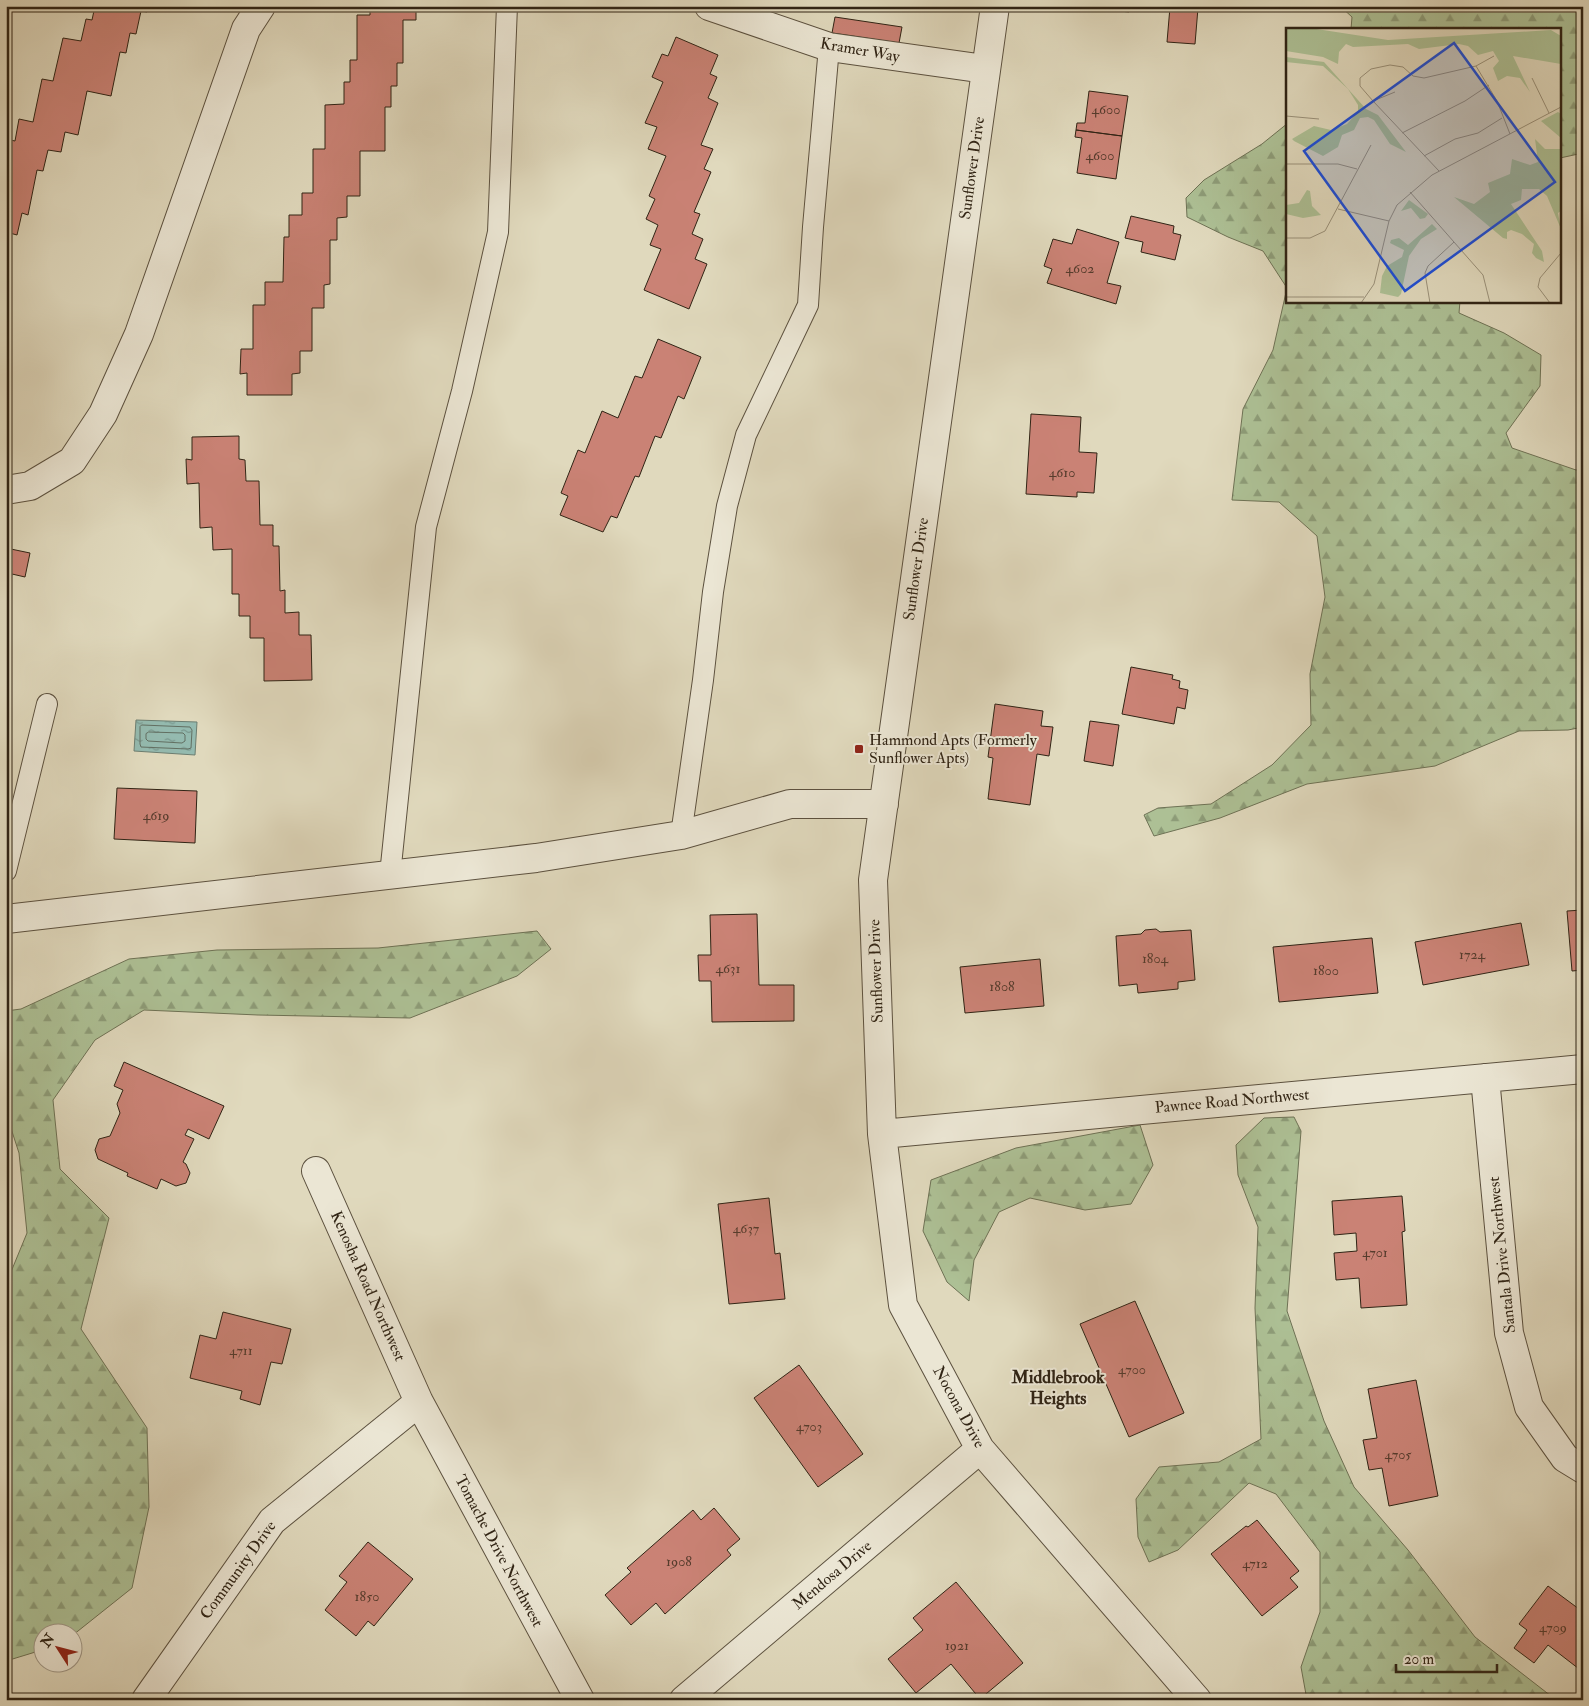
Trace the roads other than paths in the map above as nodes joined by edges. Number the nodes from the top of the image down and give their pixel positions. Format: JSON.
{"nodes":[{"id":1,"x":261,"y":6,"type":"edge"},
{"id":2,"x":507,"y":6,"type":"edge"},
{"id":3,"x":709,"y":6,"type":"edge"},
{"id":4,"x":994,"y":6,"type":"edge"},
{"id":5,"x":829,"y":47,"type":"junction"},
{"id":6,"x":985,"y":69,"type":"junction"},
{"id":7,"x":6,"y":490,"type":"edge"},
{"id":8,"x":47,"y":704,"type":"dead end"},
{"id":9,"x":884,"y":804,"type":"junction"},
{"id":10,"x":681,"y":835,"type":"junction"},
{"id":11,"x":6,"y":872,"type":"edge"},
{"id":12,"x":390,"y":875,"type":"junction"},
{"id":13,"x":6,"y":918,"type":"edge"},
{"id":14,"x":1583,"y":1069,"type":"edge"},
{"id":15,"x":1484,"y":1078,"type":"junction"},
{"id":16,"x":882,"y":1134,"type":"junction"},
{"id":17,"x":316,"y":1171,"type":"dead end"},
{"id":18,"x":419,"y":1402,"type":"junction"},
{"id":19,"x":980,"y":1450,"type":"junction"},
{"id":20,"x":1583,"y":1469,"type":"edge"},
{"id":21,"x":146,"y":1700,"type":"edge"},
{"id":22,"x":580,"y":1700,"type":"edge"},
{"id":23,"x":684,"y":1700,"type":"edge"},
{"id":24,"x":1197,"y":1700,"type":"edge"}],
"edges":[{"from":1,"to":7,"type":"street"},
{"from":2,"to":12,"type":"lane"},
{"from":3,"to":5,"type":"street","name":"Kramer Way"},
{"from":4,"to":6,"type":"street","name":"Sunflower Drive"},
{"from":5,"to":6,"type":"street","name":"Kramer Way"},
{"from":5,"to":10,"type":"lane"},
{"from":6,"to":9,"type":"street","name":"Sunflower Drive"},
{"from":8,"to":11,"type":"lane"},
{"from":9,"to":10,"type":"street"},
{"from":9,"to":16,"type":"street","name":"Sunflower Drive"},
{"from":10,"to":12,"type":"street"},
{"from":12,"to":13,"type":"street"},
{"from":14,"to":15,"type":"street","name":"Pawnee Road Northwest"},
{"from":15,"to":16,"type":"street","name":"Pawnee Road Northwest"},
{"from":15,"to":20,"type":"street","name":"Santala Drive Northwest"},
{"from":16,"to":19,"type":"street","name":"Nocona Drive"},
{"from":17,"to":18,"type":"street","name":"Kenosha Road Northwest"},
{"from":18,"to":21,"type":"street","name":"Community Drive"},
{"from":18,"to":22,"type":"street","name":"Tomache Drive Northwest"},
{"from":19,"to":23,"type":"street","name":"Mendosa Drive"},
{"from":19,"to":24,"type":"street","name":"Nocona Drive"}]}
